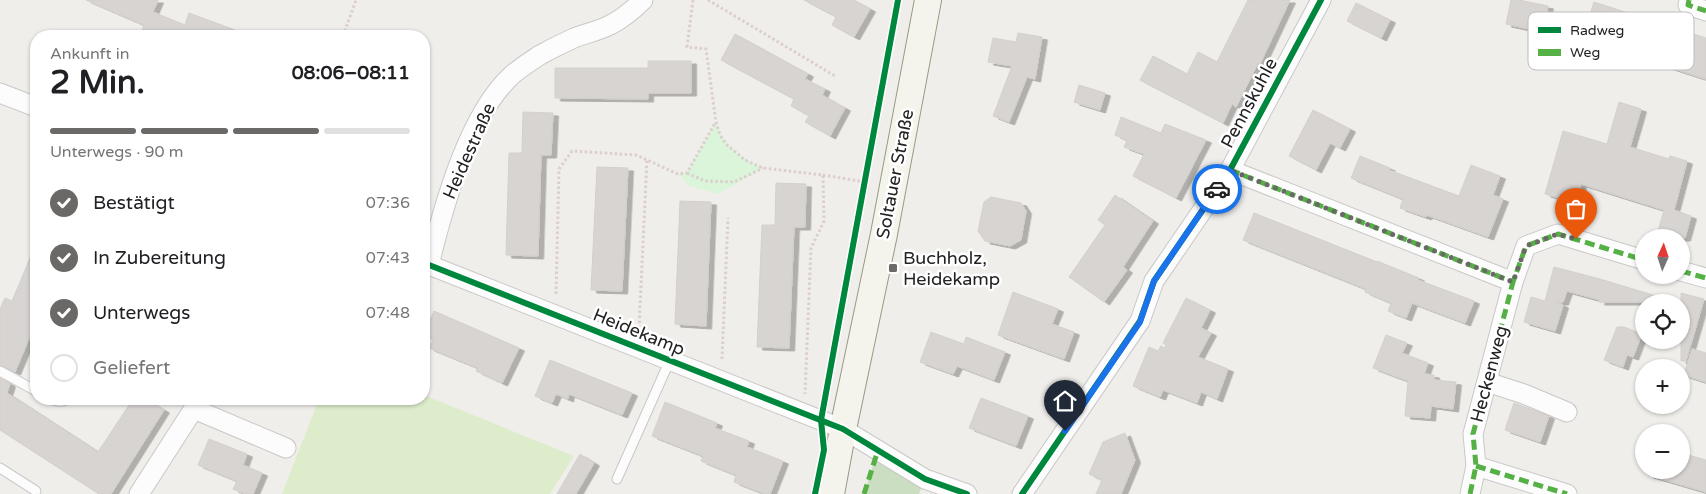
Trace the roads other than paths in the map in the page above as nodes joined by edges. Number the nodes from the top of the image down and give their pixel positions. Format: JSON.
{"nodes":[{"id":1,"x":643,"y":0,"type":"edge"},
{"id":2,"x":928,"y":0,"type":"edge"},
{"id":3,"x":1320,"y":0,"type":"edge"},
{"id":4,"x":1689,"y":0,"type":"edge"},
{"id":5,"x":1706,"y":11,"type":"edge"},
{"id":6,"x":0,"y":93,"type":"edge"},
{"id":7,"x":30,"y":105,"type":"edge"},
{"id":8,"x":1230,"y":170,"type":"junction"},
{"id":9,"x":430,"y":251,"type":"edge"},
{"id":10,"x":1635,"y":257,"type":"edge"},
{"id":11,"x":430,"y":266,"type":"edge"},
{"id":12,"x":1690,"y":274,"type":"edge"},
{"id":13,"x":1706,"y":278,"type":"edge"},
{"id":14,"x":1513,"y":282,"type":"junction"},
{"id":15,"x":670,"y":360,"type":"junction"},
{"id":16,"x":0,"y":371,"type":"edge"},
{"id":17,"x":1487,"y":382,"type":"junction"},
{"id":18,"x":30,"y":388,"type":"edge"},
{"id":19,"x":196,"y":405,"type":"edge"},
{"id":20,"x":199,"y":405,"type":"edge"},
{"id":21,"x":1567,"y":412,"type":"dead end"},
{"id":22,"x":843,"y":429,"type":"junction"},
{"id":23,"x":286,"y":448,"type":"dead end"},
{"id":24,"x":1476,"y":466,"type":"junction"},
{"id":25,"x":0,"y":468,"type":"edge"},
{"id":26,"x":617,"y":479,"type":"dead end"},
{"id":27,"x":36,"y":491,"type":"dead end"},
{"id":28,"x":139,"y":494,"type":"edge"},
{"id":29,"x":831,"y":494,"type":"edge"},
{"id":30,"x":967,"y":494,"type":"edge"},
{"id":31,"x":1022,"y":494,"type":"edge"},
{"id":32,"x":1470,"y":494,"type":"edge"},
{"id":33,"x":1567,"y":494,"type":"edge"}],
"edges":[{"from":1,"to":9,"type":"street","name":"Heidestraße"},
{"from":2,"to":22,"type":"main road","name":"Soltauer Straße"},
{"from":3,"to":8,"type":"street","name":"Pennskuhle"},
{"from":4,"to":5,"type":"street"},
{"from":6,"to":7,"type":"street"},
{"from":8,"to":14,"type":"street"},
{"from":8,"to":31,"type":"street","name":"Pennskuhle"},
{"from":10,"to":14,"type":"street","name":"Heckenweg"},
{"from":11,"to":15,"type":"street","name":"Heidekamp"},
{"from":12,"to":13,"type":"street"},
{"from":14,"to":17,"type":"street","name":"Heckenweg"},
{"from":15,"to":22,"type":"street","name":"Heidekamp"},
{"from":15,"to":26,"type":"lane"},
{"from":16,"to":18,"type":"lane"},
{"from":17,"to":21,"type":"street"},
{"from":17,"to":24,"type":"street","name":"Heckenweg"},
{"from":19,"to":28,"type":"street"},
{"from":20,"to":23,"type":"street"},
{"from":22,"to":29,"type":"main road","name":"Soltauer Straße"},
{"from":22,"to":30,"type":"street","name":"Heidekamp"},
{"from":24,"to":32,"type":"street","name":"Heckenweg"},
{"from":24,"to":33,"type":"street"},
{"from":25,"to":27,"type":"lane"}]}
